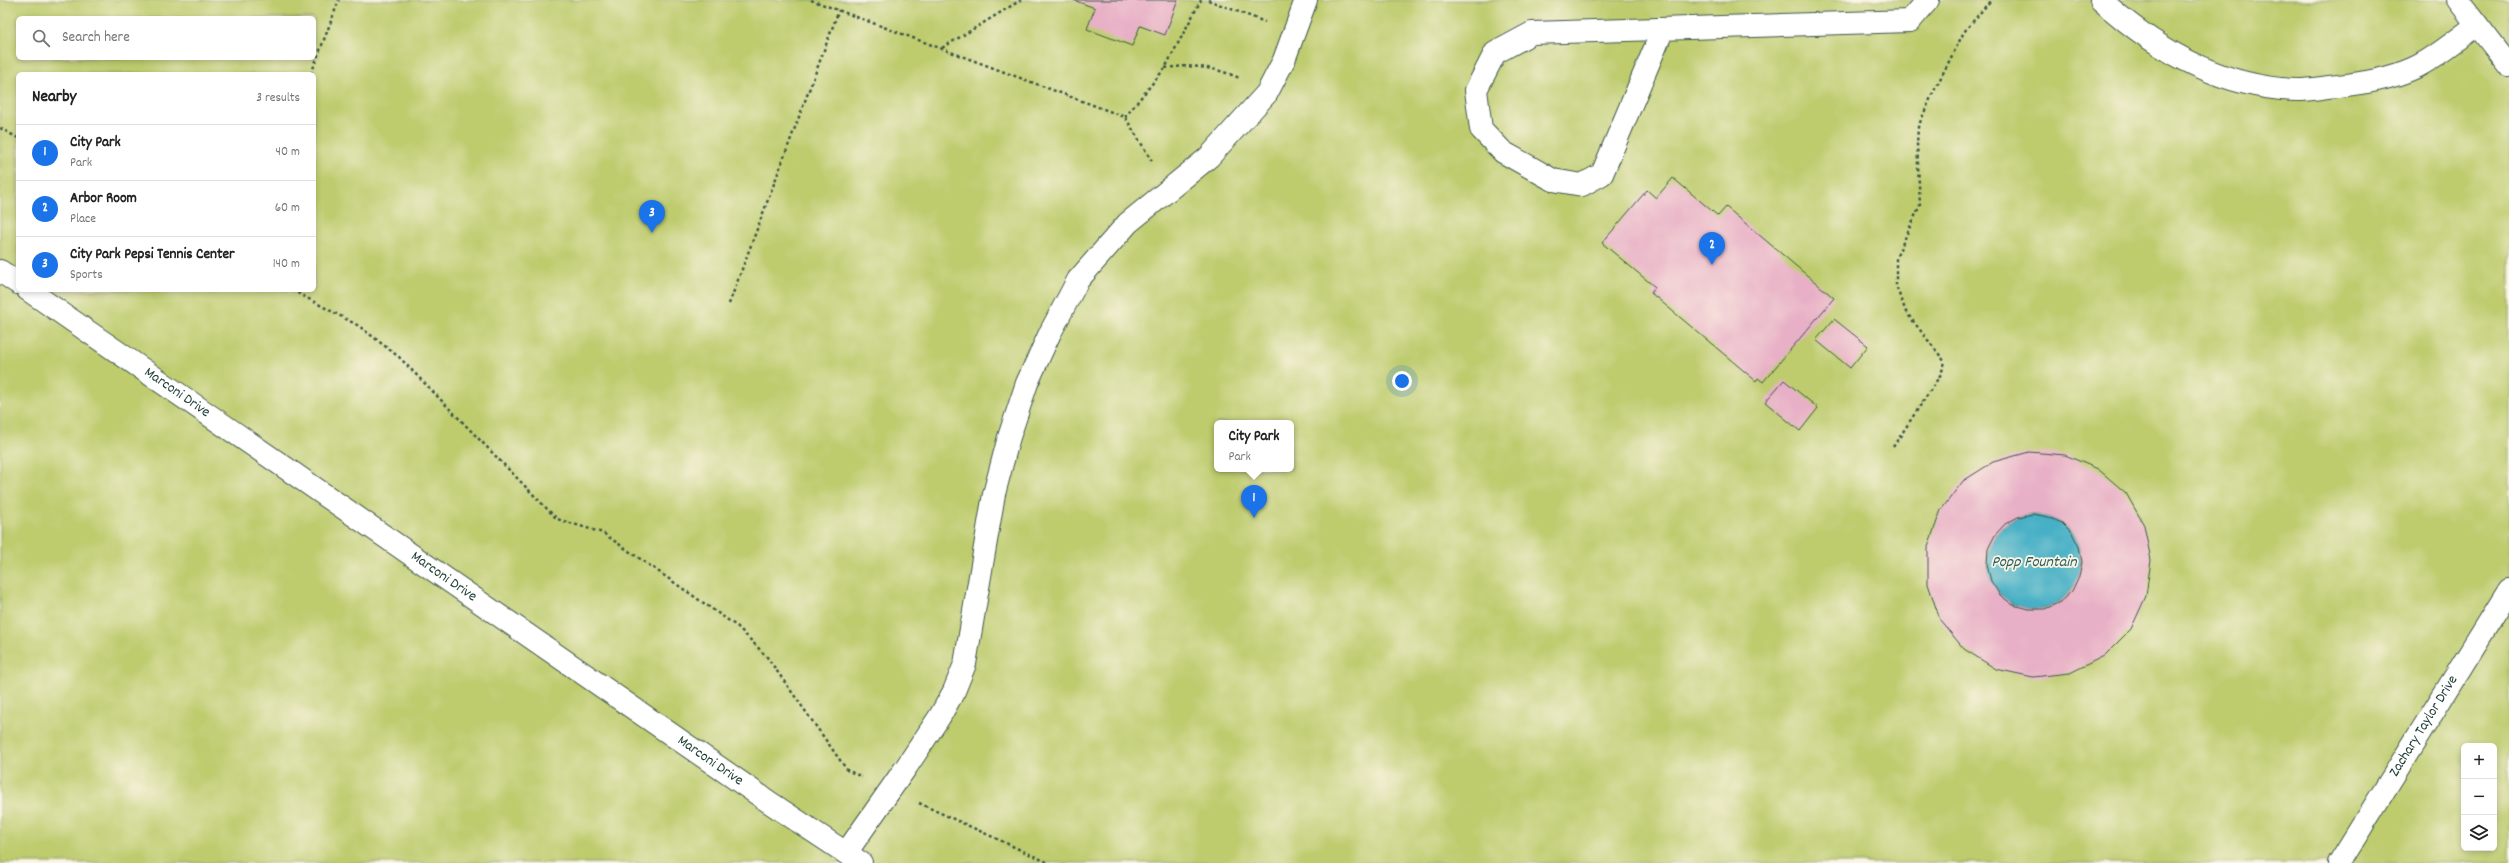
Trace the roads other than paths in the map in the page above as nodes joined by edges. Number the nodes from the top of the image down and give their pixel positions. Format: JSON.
{"nodes":[{"id":1,"x":1306,"y":0,"type":"edge"},
{"id":2,"x":1928,"y":0,"type":"edge"},
{"id":3,"x":2100,"y":0,"type":"edge"},
{"id":4,"x":2458,"y":0,"type":"edge"},
{"id":5,"x":2477,"y":25,"type":"junction"},
{"id":6,"x":1663,"y":29,"type":"junction"},
{"id":7,"x":2509,"y":66,"type":"edge"},
{"id":8,"x":0,"y":271,"type":"edge"},
{"id":9,"x":16,"y":282,"type":"edge"},
{"id":10,"x":31,"y":292,"type":"edge"},
{"id":11,"x":2509,"y":590,"type":"edge"},
{"id":12,"x":853,"y":858,"type":"edge"},
{"id":13,"x":2339,"y":863,"type":"edge"}],
"edges":[{"from":1,"to":12,"type":"street"},
{"from":2,"to":6,"type":"street"},
{"from":3,"to":5,"type":"street"},
{"from":4,"to":5,"type":"street"},
{"from":5,"to":7,"type":"street"},
{"from":6,"to":6,"type":"street"},
{"from":8,"to":9,"type":"street"},
{"from":10,"to":12,"type":"street","name":"Marconi Drive"},
{"from":11,"to":13,"type":"street","name":"Zachary Taylor Drive"}]}
